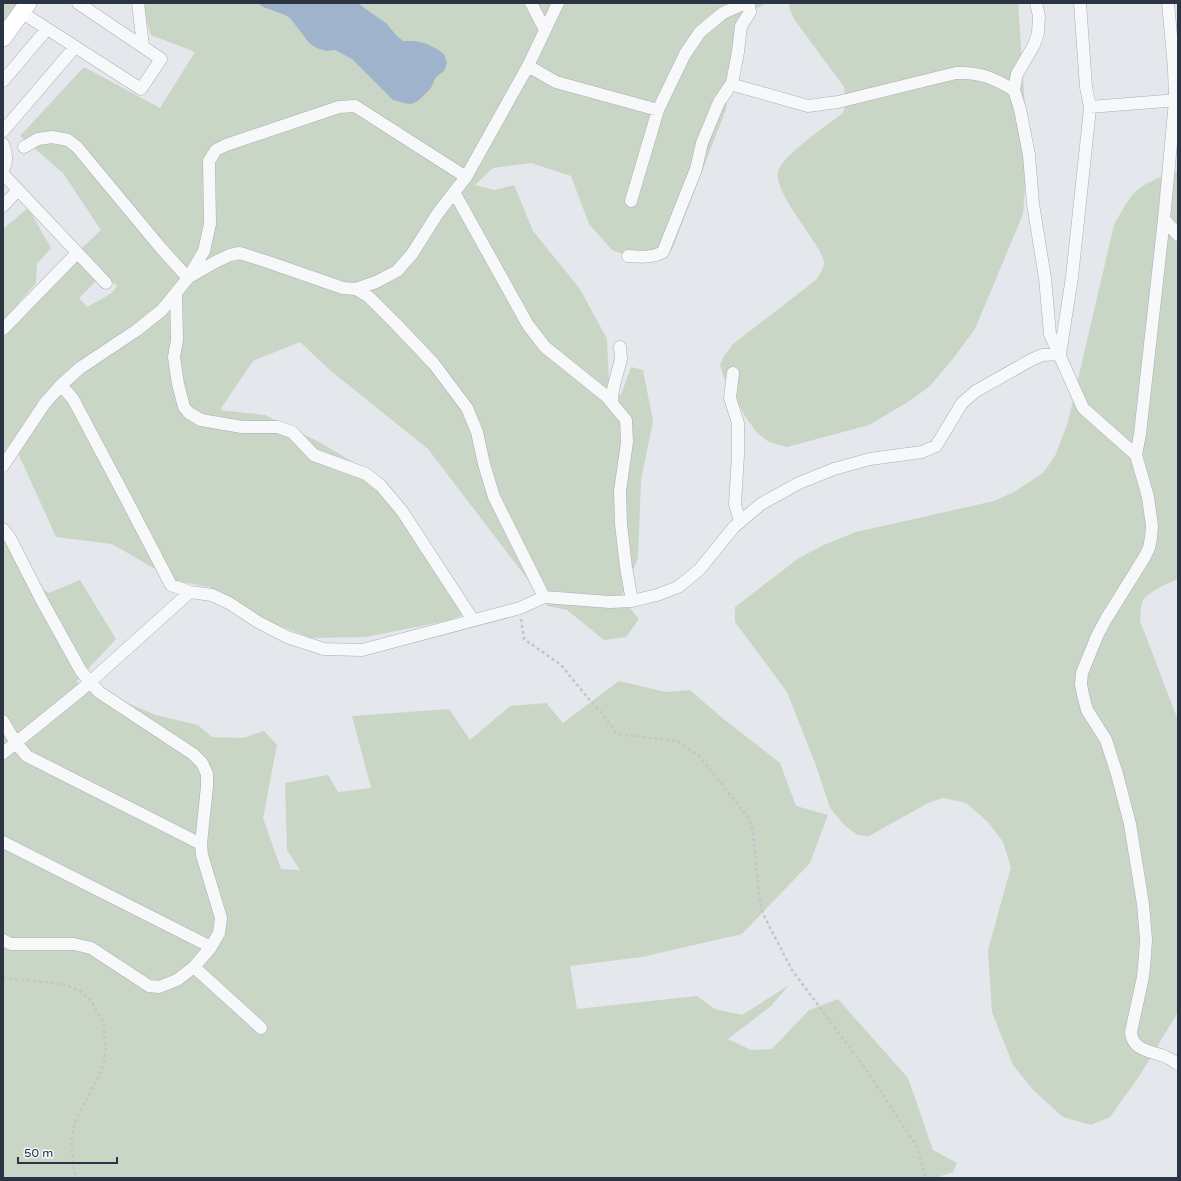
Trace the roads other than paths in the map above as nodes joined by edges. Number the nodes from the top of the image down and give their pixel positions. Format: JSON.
{"nodes":[{"id":1,"x":78,"y":3,"type":"edge"},
{"id":2,"x":138,"y":3,"type":"edge"},
{"id":3,"x":531,"y":3,"type":"edge"},
{"id":4,"x":558,"y":3,"type":"edge"},
{"id":5,"x":1036,"y":3,"type":"edge"},
{"id":6,"x":1080,"y":3,"type":"edge"},
{"id":7,"x":1168,"y":3,"type":"edge"},
{"id":8,"x":742,"y":4,"type":"edge"},
{"id":9,"x":25,"y":8,"type":"edge"},
{"id":10,"x":47,"y":29,"type":"junction"},
{"id":11,"x":545,"y":30,"type":"junction"},
{"id":12,"x":3,"y":38,"type":"edge"},
{"id":13,"x":143,"y":46,"type":"junction"},
{"id":14,"x":75,"y":47,"type":"junction"},
{"id":15,"x":528,"y":66,"type":"junction"},
{"id":16,"x":3,"y":81,"type":"edge"},
{"id":17,"x":732,"y":83,"type":"junction"},
{"id":18,"x":1014,"y":90,"type":"junction"},
{"id":19,"x":1176,"y":103,"type":"edge"},
{"id":20,"x":1090,"y":107,"type":"junction"},
{"id":21,"x":658,"y":110,"type":"junction"},
{"id":22,"x":3,"y":131,"type":"edge"},
{"id":23,"x":3,"y":144,"type":"edge"},
{"id":24,"x":24,"y":147,"type":"dead end"},
{"id":25,"x":3,"y":170,"type":"edge"},
{"id":26,"x":3,"y":174,"type":"edge"},
{"id":27,"x":466,"y":177,"type":"junction"},
{"id":28,"x":18,"y":190,"type":"junction"},
{"id":29,"x":454,"y":192,"type":"junction"},
{"id":30,"x":631,"y":201,"type":"dead end"},
{"id":31,"x":3,"y":206,"type":"edge"},
{"id":32,"x":1164,"y":219,"type":"junction"},
{"id":33,"x":1178,"y":235,"type":"edge"},
{"id":34,"x":77,"y":253,"type":"junction"},
{"id":35,"x":628,"y":256,"type":"dead end"},
{"id":36,"x":188,"y":278,"type":"junction"},
{"id":37,"x":106,"y":283,"type":"dead end"},
{"id":38,"x":356,"y":289,"type":"junction"},
{"id":39,"x":176,"y":293,"type":"junction"},
{"id":40,"x":3,"y":329,"type":"edge"},
{"id":41,"x":620,"y":347,"type":"dead end"},
{"id":42,"x":1060,"y":354,"type":"junction"},
{"id":43,"x":733,"y":373,"type":"dead end"},
{"id":44,"x":61,"y":385,"type":"junction"},
{"id":45,"x":612,"y":402,"type":"junction"},
{"id":46,"x":1136,"y":455,"type":"junction"},
{"id":47,"x":3,"y":466,"type":"edge"},
{"id":48,"x":740,"y":522,"type":"junction"},
{"id":49,"x":3,"y":530,"type":"edge"},
{"id":50,"x":190,"y":592,"type":"junction"},
{"id":51,"x":544,"y":597,"type":"junction"},
{"id":52,"x":632,"y":601,"type":"junction"},
{"id":53,"x":473,"y":620,"type":"junction"},
{"id":54,"x":90,"y":683,"type":"junction"},
{"id":55,"x":3,"y":721,"type":"edge"},
{"id":56,"x":16,"y":743,"type":"junction"},
{"id":57,"x":3,"y":753,"type":"edge"},
{"id":58,"x":3,"y":842,"type":"edge"},
{"id":59,"x":201,"y":844,"type":"junction"},
{"id":60,"x":3,"y":940,"type":"edge"},
{"id":61,"x":211,"y":947,"type":"junction"},
{"id":62,"x":194,"y":967,"type":"junction"},
{"id":63,"x":260,"y":1028,"type":"dead end"},
{"id":64,"x":1178,"y":1064,"type":"edge"}],
"edges":[{"from":1,"to":13,"type":"street"},
{"from":2,"to":13,"type":"street"},
{"from":3,"to":11,"type":"street"},
{"from":4,"to":11,"type":"street"},
{"from":5,"to":18,"type":"street"},
{"from":6,"to":20,"type":"street"},
{"from":7,"to":19,"type":"street"},
{"from":8,"to":17,"type":"street"},
{"from":8,"to":21,"type":"street"},
{"from":9,"to":10,"type":"street"},
{"from":9,"to":12,"type":"street"},
{"from":10,"to":14,"type":"street"},
{"from":10,"to":16,"type":"street"},
{"from":11,"to":15,"type":"street"},
{"from":13,"to":14,"type":"street"},
{"from":14,"to":22,"type":"street"},
{"from":15,"to":21,"type":"street"},
{"from":15,"to":27,"type":"street"},
{"from":17,"to":18,"type":"street"},
{"from":17,"to":35,"type":"street"},
{"from":18,"to":42,"type":"street"},
{"from":19,"to":20,"type":"street"},
{"from":19,"to":32,"type":"street"},
{"from":20,"to":42,"type":"street"},
{"from":21,"to":30,"type":"street"},
{"from":23,"to":25,"type":"street"},
{"from":24,"to":36,"type":"street"},
{"from":26,"to":28,"type":"street"},
{"from":27,"to":29,"type":"street"},
{"from":27,"to":36,"type":"street"},
{"from":28,"to":31,"type":"street"},
{"from":28,"to":34,"type":"street"},
{"from":29,"to":38,"type":"street"},
{"from":29,"to":45,"type":"street"},
{"from":32,"to":33,"type":"street"},
{"from":32,"to":46,"type":"street"},
{"from":34,"to":37,"type":"street"},
{"from":34,"to":40,"type":"street"},
{"from":36,"to":38,"type":"street"},
{"from":36,"to":39,"type":"street"},
{"from":38,"to":51,"type":"street"},
{"from":39,"to":44,"type":"street"},
{"from":39,"to":53,"type":"street"},
{"from":41,"to":45,"type":"street"},
{"from":42,"to":46,"type":"street"},
{"from":42,"to":48,"type":"street"},
{"from":43,"to":48,"type":"street"},
{"from":44,"to":47,"type":"street"},
{"from":44,"to":50,"type":"street"},
{"from":45,"to":52,"type":"street"},
{"from":46,"to":64,"type":"street"},
{"from":48,"to":52,"type":"street"},
{"from":49,"to":54,"type":"street"},
{"from":50,"to":53,"type":"street"},
{"from":50,"to":54,"type":"street"},
{"from":51,"to":52,"type":"street"},
{"from":51,"to":53,"type":"street"},
{"from":54,"to":56,"type":"street"},
{"from":54,"to":59,"type":"street"},
{"from":55,"to":56,"type":"street"},
{"from":56,"to":57,"type":"street"},
{"from":56,"to":59,"type":"street"},
{"from":58,"to":61,"type":"street"},
{"from":59,"to":61,"type":"street"},
{"from":60,"to":62,"type":"street"},
{"from":61,"to":62,"type":"street"},
{"from":62,"to":63,"type":"street"}]}
